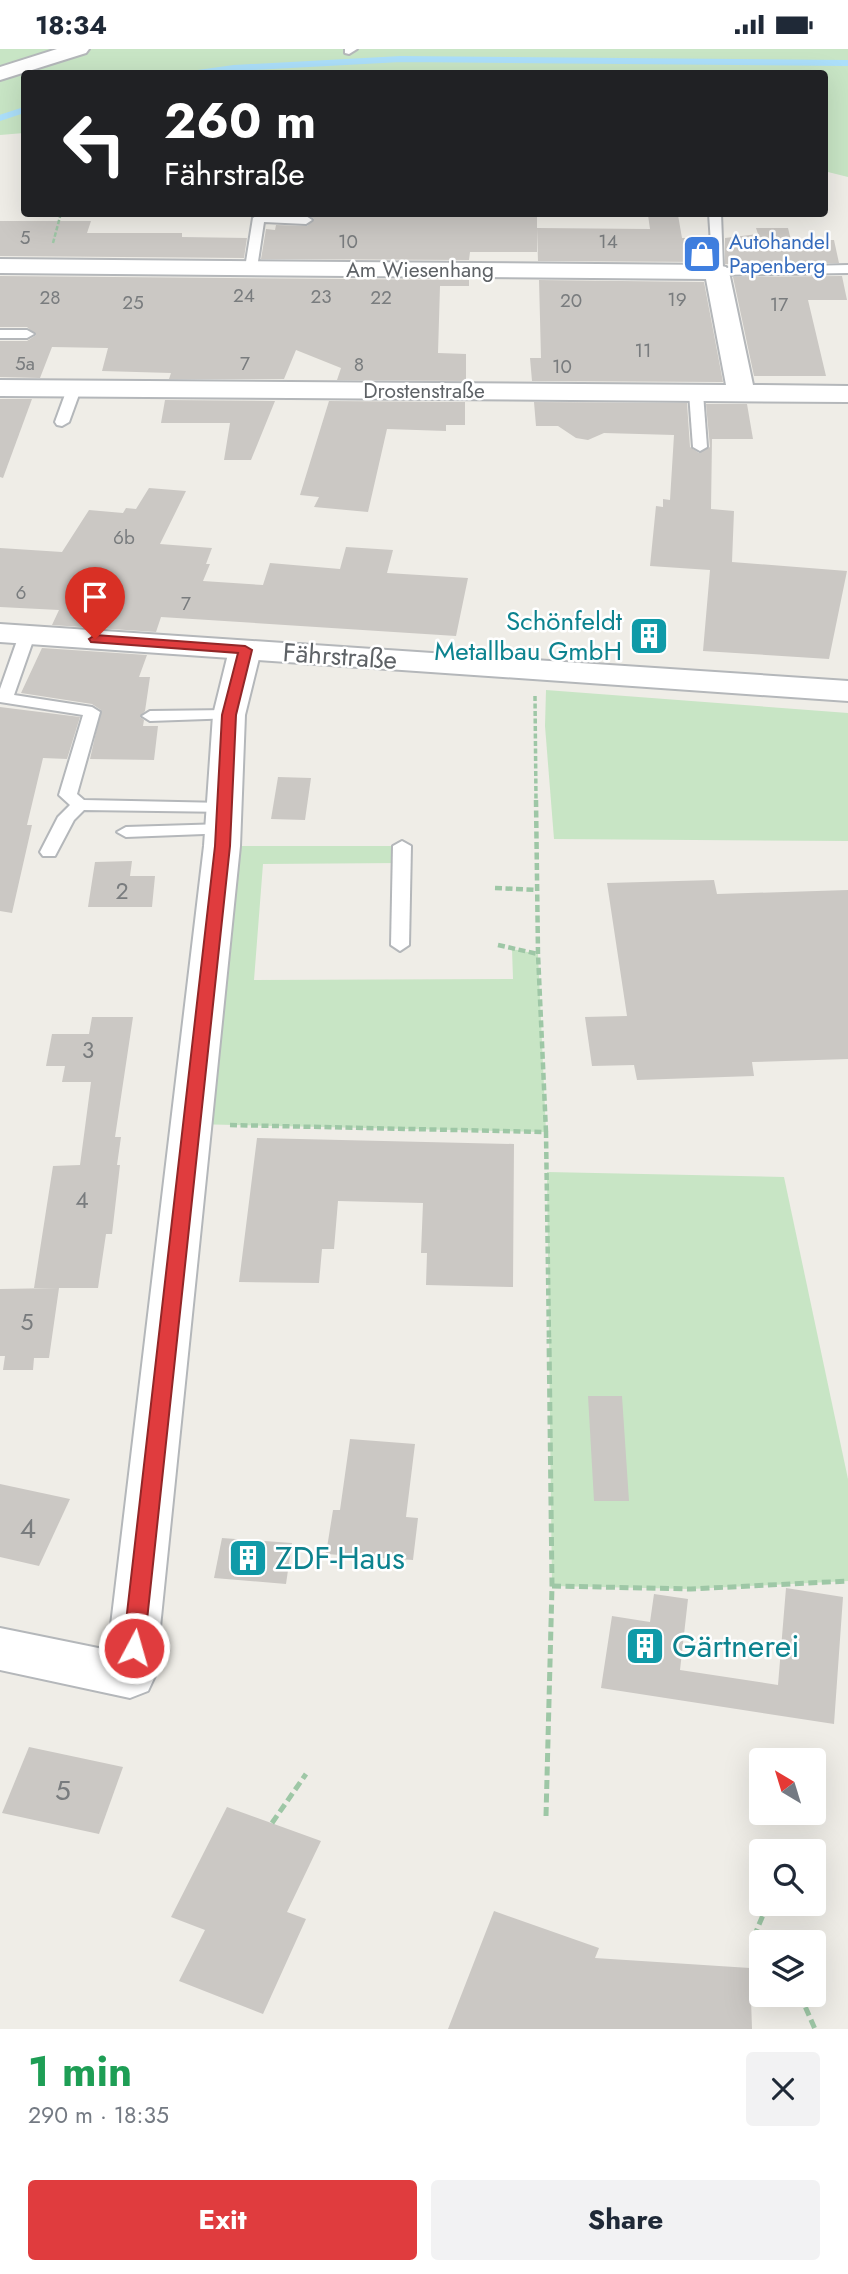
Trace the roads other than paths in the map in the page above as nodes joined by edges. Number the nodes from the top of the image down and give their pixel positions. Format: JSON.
{"nodes":[{"id":1,"x":79,"y":49,"type":"edge"},
{"id":2,"x":0,"y":74,"type":"edge"},
{"id":3,"x":715,"y":217,"type":"edge"},
{"id":4,"x":306,"y":220,"type":"dead end"},
{"id":5,"x":0,"y":266,"type":"edge"},
{"id":6,"x":251,"y":268,"type":"junction"},
{"id":7,"x":848,"y":269,"type":"edge"},
{"id":8,"x":717,"y":272,"type":"junction"},
{"id":9,"x":0,"y":334,"type":"edge"},
{"id":10,"x":27,"y":334,"type":"dead end"},
{"id":11,"x":0,"y":388,"type":"edge"},
{"id":12,"x":74,"y":389,"type":"junction"},
{"id":13,"x":696,"y":393,"type":"junction"},
{"id":14,"x":741,"y":393,"type":"junction"},
{"id":15,"x":848,"y":394,"type":"edge"},
{"id":16,"x":62,"y":422,"type":"dead end"},
{"id":17,"x":700,"y":447,"type":"dead end"},
{"id":18,"x":13,"y":634,"type":"edge"},
{"id":19,"x":245,"y":650,"type":"junction"},
{"id":20,"x":848,"y":691,"type":"edge"},
{"id":21,"x":229,"y":715,"type":"junction"},
{"id":22,"x":150,"y":716,"type":"dead end"},
{"id":23,"x":80,"y":805,"type":"junction"},
{"id":24,"x":224,"y":819,"type":"junction"},
{"id":25,"x":126,"y":832,"type":"dead end"},
{"id":26,"x":402,"y":846,"type":"dead end"},
{"id":27,"x":49,"y":852,"type":"dead end"},
{"id":28,"x":400,"y":945,"type":"dead end"},
{"id":29,"x":0,"y":1649,"type":"edge"}],
"edges":[{"from":1,"to":2,"type":"street"},
{"from":3,"to":8,"type":"lane"},
{"from":4,"to":6,"type":"lane"},
{"from":5,"to":6,"type":"street","name":"Am Wiesenhang"},
{"from":6,"to":8,"type":"street","name":"Am Wiesenhang"},
{"from":7,"to":8,"type":"lane"},
{"from":8,"to":14,"type":"street"},
{"from":9,"to":10,"type":"lane"},
{"from":11,"to":12,"type":"street","name":"Drostenstraße"},
{"from":12,"to":13,"type":"street","name":"Drostenstraße"},
{"from":12,"to":16,"type":"lane"},
{"from":13,"to":14,"type":"street","name":"Drostenstraße"},
{"from":13,"to":17,"type":"lane"},
{"from":14,"to":15,"type":"street","name":"Drostenstraße"},
{"from":18,"to":19,"type":"street","name":"Fährstraße"},
{"from":18,"to":23,"type":"lane"},
{"from":19,"to":20,"type":"street","name":"Fährstraße"},
{"from":19,"to":21,"type":"street"},
{"from":21,"to":22,"type":"lane"},
{"from":21,"to":24,"type":"street"},
{"from":23,"to":24,"type":"lane"},
{"from":23,"to":27,"type":"lane"},
{"from":24,"to":25,"type":"lane"},
{"from":24,"to":29,"type":"street"},
{"from":26,"to":28,"type":"lane"}]}
